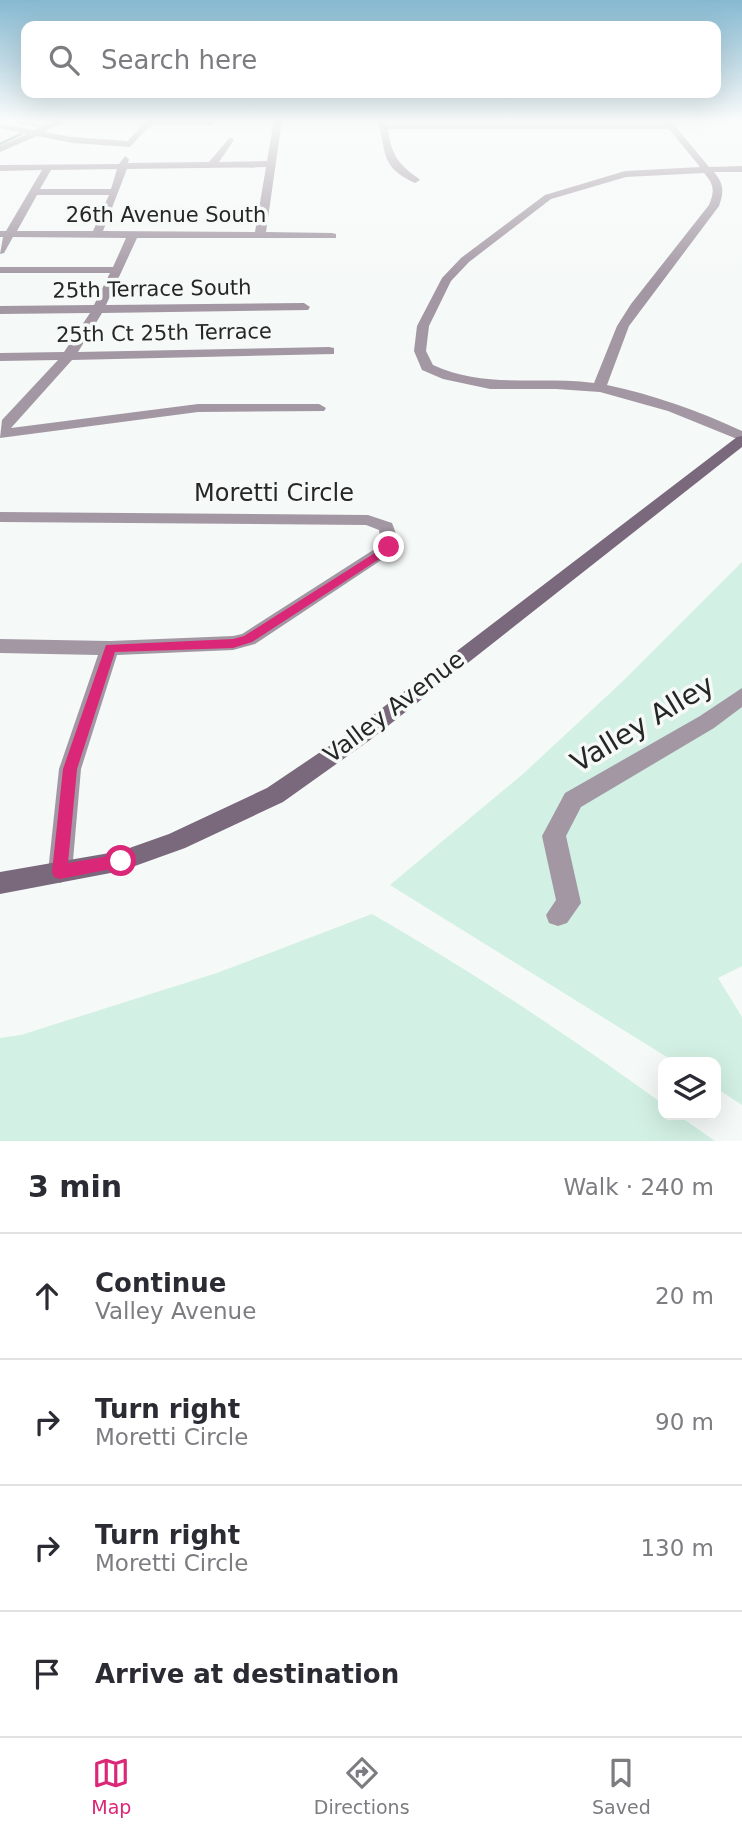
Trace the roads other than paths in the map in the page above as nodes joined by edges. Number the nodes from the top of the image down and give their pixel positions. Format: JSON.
{"nodes":[{"id":1,"x":45,"y":173,"type":"edge"},
{"id":2,"x":120,"y":173,"type":"edge"},
{"id":3,"x":269,"y":173,"type":"edge"},
{"id":4,"x":406,"y":173,"type":"edge"},
{"id":5,"x":640,"y":173,"type":"edge"},
{"id":6,"x":710,"y":173,"type":"edge"},
{"id":7,"x":415,"y":180,"type":"dead end"},
{"id":8,"x":34,"y":192,"type":"junction"},
{"id":9,"x":115,"y":192,"type":"junction"},
{"id":10,"x":4,"y":234,"type":"edge"},
{"id":11,"x":97,"y":234,"type":"junction"},
{"id":12,"x":133,"y":235,"type":"junction"},
{"id":13,"x":260,"y":235,"type":"junction"},
{"id":14,"x":332,"y":236,"type":"dead end"},
{"id":15,"x":0,"y":251,"type":"edge"},
{"id":16,"x":0,"y":270,"type":"edge"},
{"id":17,"x":117,"y":270,"type":"junction"},
{"id":18,"x":304,"y":307,"type":"dead end"},
{"id":19,"x":100,"y":309,"type":"junction"},
{"id":20,"x":0,"y":310,"type":"edge"},
{"id":21,"x":329,"y":351,"type":"dead end"},
{"id":22,"x":68,"y":356,"type":"junction"},
{"id":23,"x":0,"y":357,"type":"edge"},
{"id":24,"x":599,"y":388,"type":"junction"},
{"id":25,"x":319,"y":408,"type":"dead end"},
{"id":26,"x":0,"y":433,"type":"edge"},
{"id":27,"x":742,"y":438,"type":"edge"},
{"id":28,"x":0,"y":517,"type":"edge"},
{"id":29,"x":0,"y":646,"type":"edge"},
{"id":30,"x":110,"y":648,"type":"junction"},
{"id":31,"x":742,"y":696,"type":"edge"},
{"id":32,"x":60,"y":872,"type":"junction"},
{"id":33,"x":0,"y":883,"type":"edge"},
{"id":34,"x":558,"y":915,"type":"dead end"}],
"edges":[{"from":1,"to":8,"type":"street"},
{"from":2,"to":9,"type":"street"},
{"from":3,"to":13,"type":"street"},
{"from":4,"to":7,"type":"street"},
{"from":5,"to":24,"type":"street"},
{"from":6,"to":24,"type":"street"},
{"from":8,"to":9,"type":"street"},
{"from":8,"to":10,"type":"street"},
{"from":9,"to":11,"type":"street"},
{"from":10,"to":11,"type":"street","name":"26th Avenue South"},
{"from":10,"to":15,"type":"street"},
{"from":11,"to":12,"type":"street","name":"26th Avenue South"},
{"from":12,"to":13,"type":"street","name":"26th Avenue South"},
{"from":12,"to":17,"type":"street"},
{"from":13,"to":14,"type":"street","name":"26th Avenue South"},
{"from":16,"to":17,"type":"street"},
{"from":17,"to":19,"type":"street"},
{"from":18,"to":19,"type":"street","name":"25th Terrace South"},
{"from":19,"to":20,"type":"street","name":"25th Terrace South"},
{"from":19,"to":22,"type":"street"},
{"from":21,"to":22,"type":"street","name":"25th Ct 25th Terrace"},
{"from":22,"to":23,"type":"street","name":"25th Ct 25th Terrace"},
{"from":22,"to":26,"type":"street"},
{"from":24,"to":27,"type":"street"},
{"from":25,"to":26,"type":"street"},
{"from":27,"to":32,"type":"main road","name":"Valley Avenue"},
{"from":28,"to":30,"type":"street","name":"Moretti Circle"},
{"from":29,"to":30,"type":"street","name":"Moretti Circle"},
{"from":30,"to":32,"type":"street"},
{"from":31,"to":34,"type":"street","name":"Valley Alley"},
{"from":32,"to":33,"type":"main road","name":"Valley Avenue"}]}
